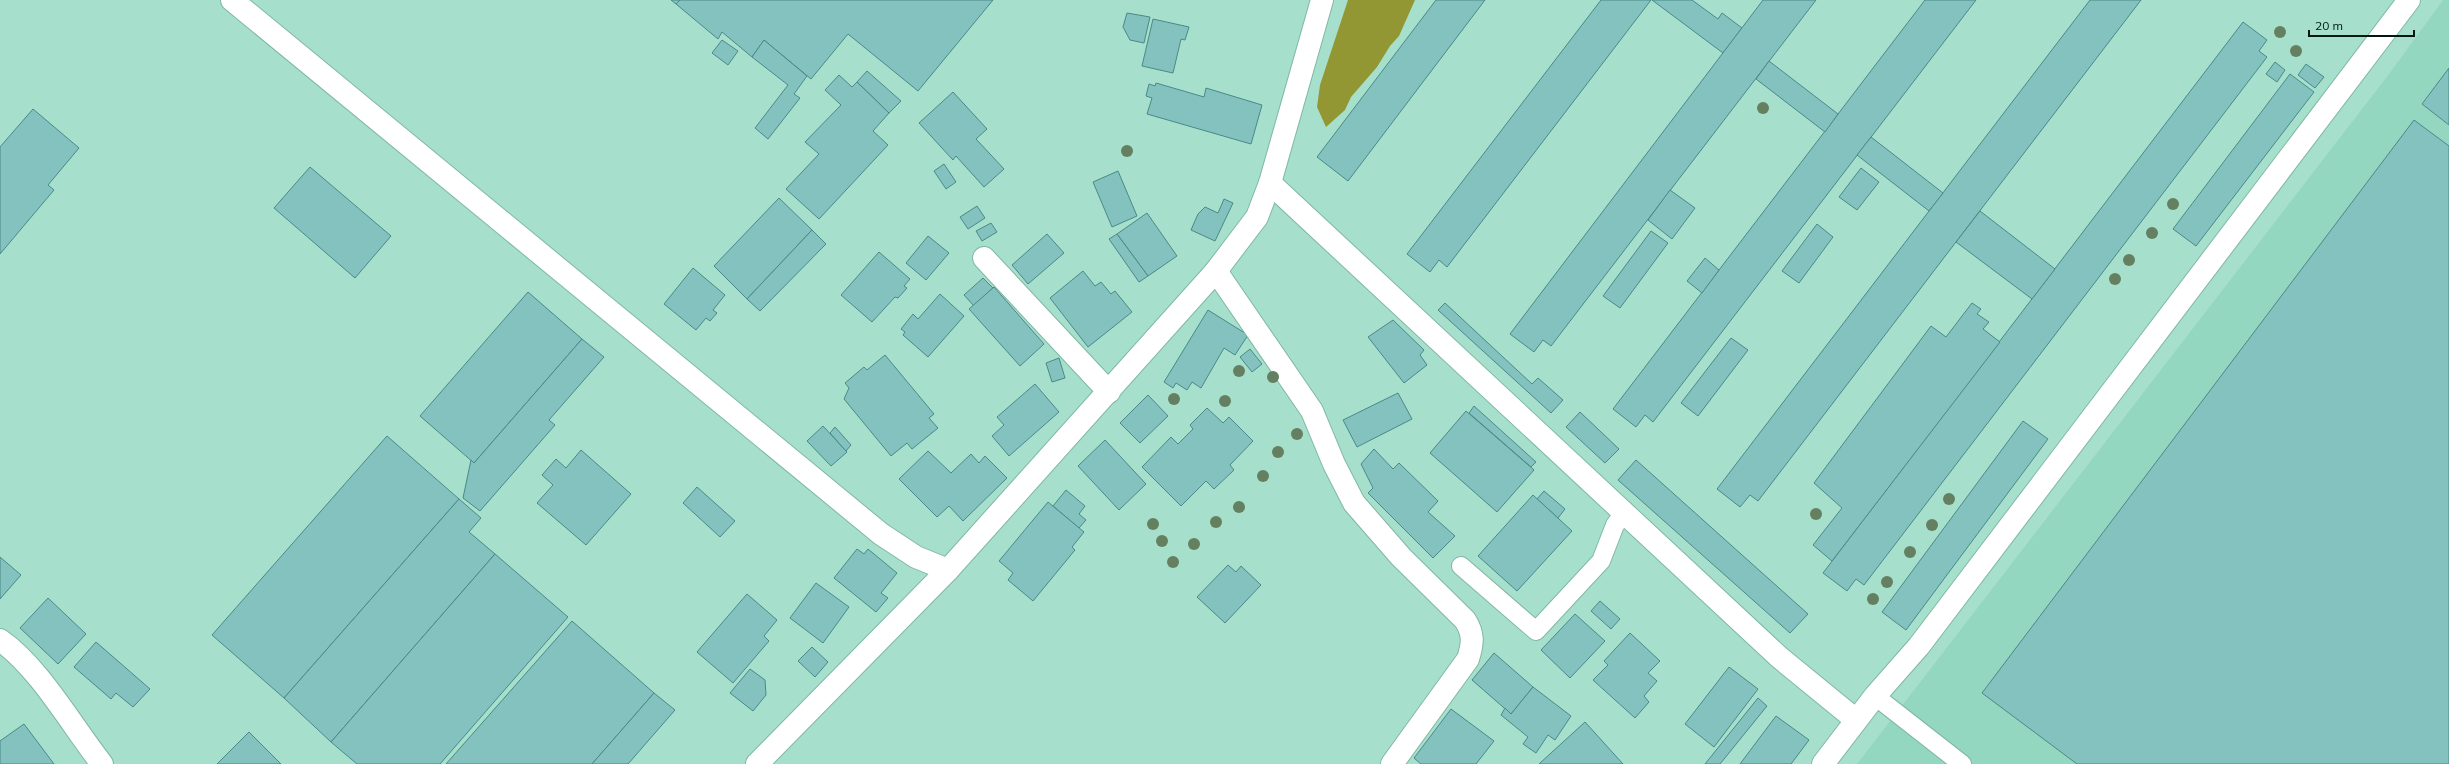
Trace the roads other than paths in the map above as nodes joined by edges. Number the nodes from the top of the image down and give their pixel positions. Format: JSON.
{"nodes":[{"id":1,"x":232,"y":0,"type":"edge"},
{"id":2,"x":1322,"y":0,"type":"edge"},
{"id":3,"x":2409,"y":0,"type":"edge"},
{"id":4,"x":1270,"y":183,"type":"junction"},
{"id":5,"x":984,"y":258,"type":"dead end"},
{"id":6,"x":1216,"y":271,"type":"junction"},
{"id":7,"x":1109,"y":392,"type":"junction"},
{"id":8,"x":1624,"y":513,"type":"junction"},
{"id":9,"x":1461,"y":566,"type":"dead end"},
{"id":10,"x":948,"y":570,"type":"junction"},
{"id":11,"x":0,"y":640,"type":"edge"},
{"id":12,"x":1875,"y":696,"type":"junction"},
{"id":13,"x":1856,"y":720,"type":"junction"},
{"id":14,"x":102,"y":764,"type":"edge"},
{"id":15,"x":757,"y":764,"type":"edge"},
{"id":16,"x":1392,"y":764,"type":"edge"},
{"id":17,"x":1823,"y":764,"type":"edge"},
{"id":18,"x":1962,"y":764,"type":"edge"}],
"edges":[{"from":1,"to":10,"type":"street"},
{"from":2,"to":4,"type":"street"},
{"from":3,"to":12,"type":"street"},
{"from":4,"to":6,"type":"street"},
{"from":4,"to":8,"type":"street"},
{"from":5,"to":7,"type":"street"},
{"from":6,"to":7,"type":"street"},
{"from":6,"to":16,"type":"street"},
{"from":7,"to":10,"type":"street"},
{"from":8,"to":9,"type":"lane"},
{"from":8,"to":13,"type":"street"},
{"from":10,"to":15,"type":"street"},
{"from":11,"to":14,"type":"street"},
{"from":12,"to":13,"type":"street"},
{"from":12,"to":18,"type":"lane"},
{"from":13,"to":17,"type":"street"}]}
